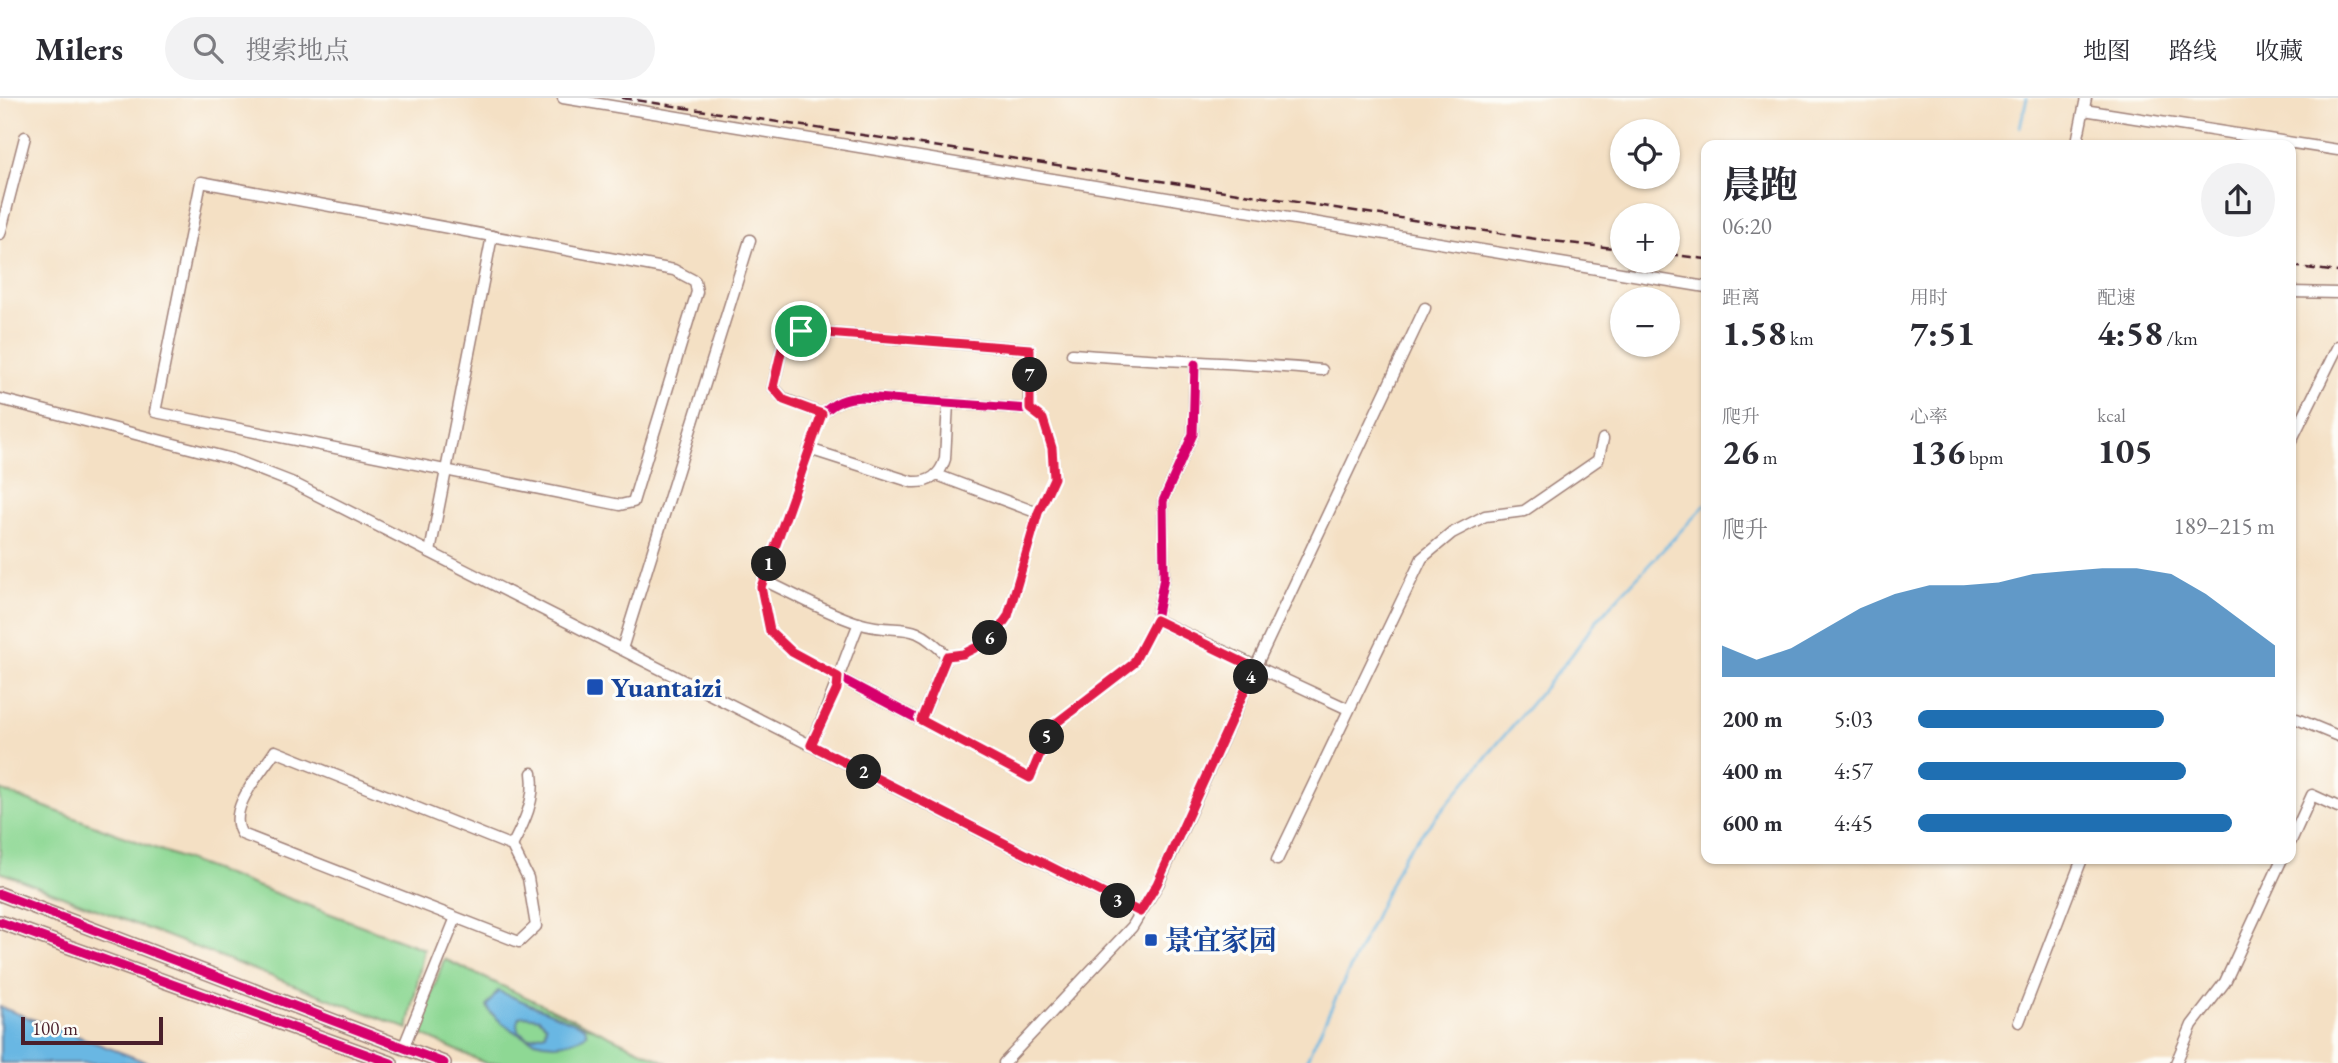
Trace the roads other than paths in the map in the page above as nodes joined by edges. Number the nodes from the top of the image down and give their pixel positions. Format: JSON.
{"nodes":[{"id":1,"x":563,"y":98,"type":"edge"},
{"id":2,"x":2086,"y":98,"type":"edge"},
{"id":3,"x":2084,"y":110,"type":"junction"},
{"id":4,"x":25,"y":137,"type":"dead end"},
{"id":5,"x":2077,"y":140,"type":"edge"},
{"id":6,"x":2274,"y":140,"type":"edge"},
{"id":7,"x":2296,"y":143,"type":"edge"},
{"id":8,"x":2338,"y":150,"type":"edge"},
{"id":9,"x":0,"y":234,"type":"edge"},
{"id":10,"x":492,"y":236,"type":"junction"},
{"id":11,"x":750,"y":240,"type":"dead end"},
{"id":12,"x":1701,"y":286,"type":"edge"},
{"id":13,"x":2296,"y":292,"type":"edge"},
{"id":14,"x":2338,"y":293,"type":"edge"},
{"id":15,"x":1425,"y":308,"type":"dead end"},
{"id":16,"x":2338,"y":346,"type":"edge"},
{"id":17,"x":1072,"y":354,"type":"dead end"},
{"id":18,"x":1195,"y":364,"type":"junction"},
{"id":19,"x":1322,"y":370,"type":"dead end"},
{"id":20,"x":0,"y":399,"type":"edge"},
{"id":21,"x":948,"y":403,"type":"junction"},
{"id":22,"x":1030,"y":409,"type":"junction"},
{"id":23,"x":822,"y":414,"type":"junction"},
{"id":24,"x":2296,"y":430,"type":"edge"},
{"id":25,"x":1603,"y":439,"type":"dead end"},
{"id":26,"x":809,"y":449,"type":"junction"},
{"id":27,"x":448,"y":470,"type":"junction"},
{"id":28,"x":937,"y":475,"type":"junction"},
{"id":29,"x":1038,"y":513,"type":"junction"},
{"id":30,"x":430,"y":552,"type":"junction"},
{"id":31,"x":763,"y":580,"type":"junction"},
{"id":32,"x":1156,"y":620,"type":"junction"},
{"id":33,"x":859,"y":623,"type":"junction"},
{"id":34,"x":622,"y":649,"type":"junction"},
{"id":35,"x":947,"y":656,"type":"junction"},
{"id":36,"x":1255,"y":668,"type":"junction"},
{"id":37,"x":838,"y":677,"type":"junction"},
{"id":38,"x":1348,"y":709,"type":"junction"},
{"id":39,"x":2297,"y":719,"type":"dead end"},
{"id":40,"x":921,"y":720,"type":"junction"},
{"id":41,"x":2338,"y":736,"type":"edge"},
{"id":42,"x":811,"y":745,"type":"junction"},
{"id":43,"x":533,"y":773,"type":"dead end"},
{"id":44,"x":2338,"y":807,"type":"edge"},
{"id":45,"x":2296,"y":830,"type":"edge"},
{"id":46,"x":512,"y":846,"type":"junction"},
{"id":47,"x":1277,"y":860,"type":"dead end"},
{"id":48,"x":2080,"y":864,"type":"edge"},
{"id":49,"x":2280,"y":864,"type":"edge"},
{"id":50,"x":0,"y":894,"type":"edge"},
{"id":51,"x":1140,"y":912,"type":"junction"},
{"id":52,"x":455,"y":920,"type":"junction"},
{"id":53,"x":0,"y":922,"type":"edge"},
{"id":54,"x":2019,"y":1022,"type":"dead end"},
{"id":55,"x":404,"y":1046,"type":"junction"},
{"id":56,"x":391,"y":1063,"type":"edge"},
{"id":57,"x":444,"y":1063,"type":"edge"},
{"id":58,"x":1004,"y":1063,"type":"edge"},
{"id":59,"x":2176,"y":1063,"type":"edge"}],
"edges":[{"from":1,"to":12,"type":"street"},
{"from":2,"to":3,"type":"street"},
{"from":3,"to":5,"type":"street"},
{"from":3,"to":6,"type":"street"},
{"from":4,"to":9,"type":"street"},
{"from":7,"to":8,"type":"street"},
{"from":10,"to":27,"type":"street"},
{"from":10,"to":27,"type":"street"},
{"from":10,"to":27,"type":"street"},
{"from":11,"to":34,"type":"street"},
{"from":13,"to":14,"type":"street"},
{"from":15,"to":36,"type":"street"},
{"from":16,"to":24,"type":"street"},
{"from":17,"to":18,"type":"street"},
{"from":18,"to":19,"type":"street"},
{"from":18,"to":32,"type":"street"},
{"from":20,"to":30,"type":"street"},
{"from":21,"to":22,"type":"street"},
{"from":21,"to":23,"type":"street"},
{"from":21,"to":28,"type":"street"},
{"from":22,"to":23,"type":"street"},
{"from":22,"to":29,"type":"street"},
{"from":23,"to":26,"type":"street"},
{"from":25,"to":38,"type":"street"},
{"from":26,"to":28,"type":"street"},
{"from":26,"to":31,"type":"street"},
{"from":27,"to":30,"type":"street"},
{"from":28,"to":29,"type":"street"},
{"from":29,"to":35,"type":"street"},
{"from":30,"to":34,"type":"street"},
{"from":31,"to":33,"type":"street"},
{"from":31,"to":37,"type":"street"},
{"from":32,"to":36,"type":"street"},
{"from":32,"to":40,"type":"street"},
{"from":33,"to":35,"type":"street"},
{"from":33,"to":37,"type":"street"},
{"from":34,"to":42,"type":"street"},
{"from":35,"to":40,"type":"street"},
{"from":36,"to":38,"type":"street"},
{"from":36,"to":51,"type":"street"},
{"from":37,"to":40,"type":"street"},
{"from":37,"to":42,"type":"street"},
{"from":38,"to":47,"type":"street"},
{"from":39,"to":41,"type":"street"},
{"from":42,"to":51,"type":"street"},
{"from":43,"to":46,"type":"street"},
{"from":44,"to":45,"type":"street"},
{"from":46,"to":52,"type":"street"},
{"from":46,"to":52,"type":"street"},
{"from":48,"to":54,"type":"street"},
{"from":49,"to":59,"type":"street"},
{"from":50,"to":55,"type":"main road"},
{"from":51,"to":58,"type":"street"},
{"from":52,"to":55,"type":"street"},
{"from":53,"to":56,"type":"main road"},
{"from":55,"to":57,"type":"main road"}]}
